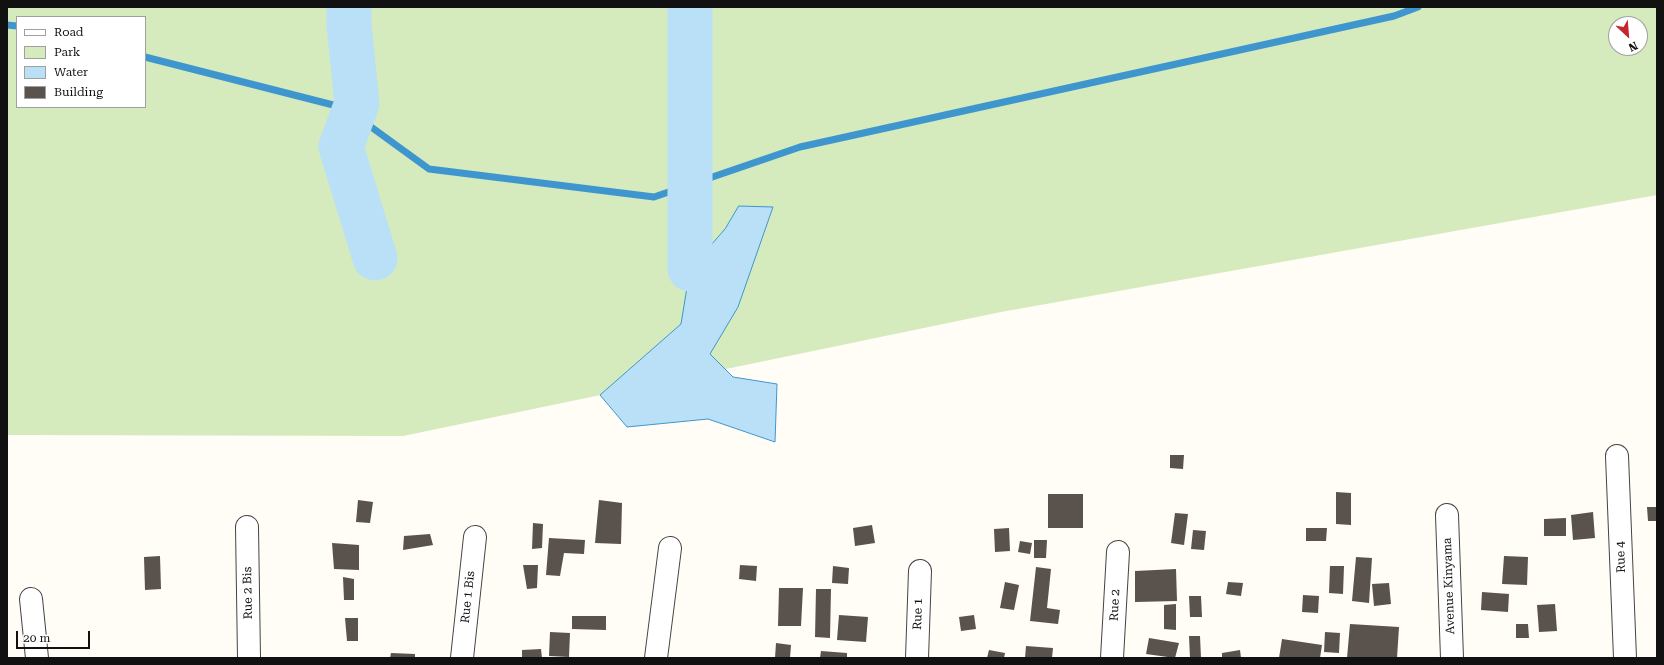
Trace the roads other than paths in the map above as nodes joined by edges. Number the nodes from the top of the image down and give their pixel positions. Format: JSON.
{"nodes":[{"id":1,"x":1617,"y":456,"type":"dead end"},
{"id":2,"x":1447,"y":515,"type":"dead end"},
{"id":3,"x":247,"y":528,"type":"dead end"},
{"id":4,"x":475,"y":537,"type":"dead end"},
{"id":5,"x":670,"y":548,"type":"dead end"},
{"id":6,"x":1118,"y":552,"type":"dead end"},
{"id":7,"x":920,"y":571,"type":"dead end"},
{"id":8,"x":31,"y":599,"type":"dead end"},
{"id":9,"x":37,"y":658,"type":"edge"},
{"id":10,"x":249,"y":658,"type":"edge"},
{"id":11,"x":462,"y":658,"type":"edge"},
{"id":12,"x":656,"y":658,"type":"edge"},
{"id":13,"x":917,"y":658,"type":"edge"},
{"id":14,"x":1112,"y":658,"type":"edge"},
{"id":15,"x":1452,"y":658,"type":"edge"},
{"id":16,"x":1624,"y":658,"type":"edge"}],
"edges":[{"from":1,"to":16,"type":"street","name":"Rue 4"},
{"from":2,"to":15,"type":"street","name":"Avenue Kinyama"},
{"from":3,"to":10,"type":"street","name":"Rue 2 Bis"},
{"from":4,"to":11,"type":"street","name":"Rue 1 Bis"},
{"from":5,"to":12,"type":"street"},
{"from":6,"to":14,"type":"street","name":"Rue 2"},
{"from":7,"to":13,"type":"street","name":"Rue 1"},
{"from":8,"to":9,"type":"street"}]}
